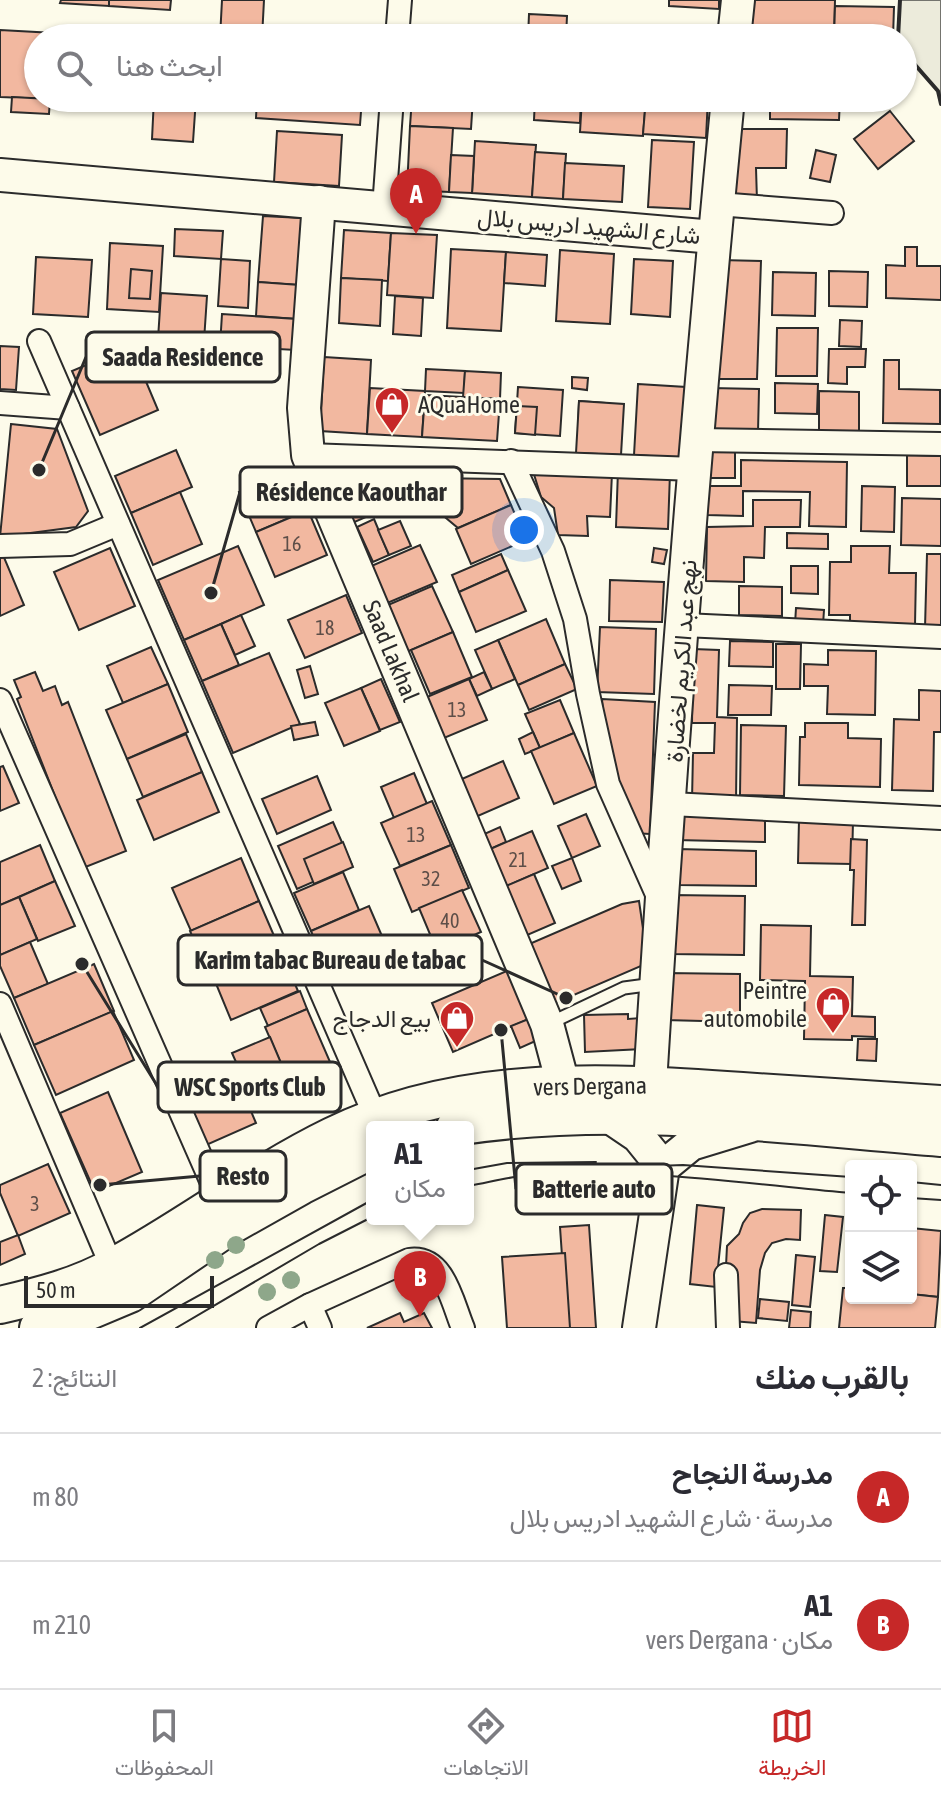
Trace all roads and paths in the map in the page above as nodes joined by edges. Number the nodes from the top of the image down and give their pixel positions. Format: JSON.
{"nodes":[{"id":1,"x":400,"y":0,"type":"edge"},
{"id":2,"x":738,"y":0,"type":"edge"},
{"id":3,"x":398,"y":24,"type":"edge"},
{"id":4,"x":735,"y":24,"type":"edge"},
{"id":5,"x":391,"y":112,"type":"edge"},
{"id":6,"x":727,"y":112,"type":"edge"},
{"id":7,"x":0,"y":175,"type":"edge"},
{"id":8,"x":319,"y":202,"type":"junction"},
{"id":9,"x":718,"y":204,"type":"junction"},
{"id":10,"x":384,"y":208,"type":"junction"},
{"id":11,"x":832,"y":213,"type":"dead end"},
{"id":12,"x":714,"y":237,"type":"junction"},
{"id":13,"x":39,"y":341,"type":"dead end"},
{"id":14,"x":0,"y":403,"type":"edge"},
{"id":15,"x":68,"y":408,"type":"junction"},
{"id":16,"x":941,"y":444,"type":"edge"},
{"id":17,"x":696,"y":454,"type":"junction"},
{"id":18,"x":308,"y":455,"type":"junction"},
{"id":19,"x":511,"y":461,"type":"junction"},
{"id":20,"x":118,"y":524,"type":"junction"},
{"id":21,"x":0,"y":546,"type":"edge"},
{"id":22,"x":684,"y":625,"type":"junction"},
{"id":23,"x":941,"y":637,"type":"edge"},
{"id":24,"x":0,"y":700,"type":"edge"},
{"id":25,"x":671,"y":804,"type":"junction"},
{"id":26,"x":941,"y":818,"type":"edge"},
{"id":27,"x":660,"y":902,"type":"junction"},
{"id":28,"x":656,"y":983,"type":"junction"},
{"id":29,"x":0,"y":1004,"type":"edge"},
{"id":30,"x":547,"y":1024,"type":"junction"},
{"id":31,"x":563,"y":1084,"type":"junction"},
{"id":32,"x":650,"y":1084,"type":"junction"},
{"id":33,"x":941,"y":1104,"type":"edge"},
{"id":34,"x":607,"y":1115,"type":"junction"},
{"id":35,"x":369,"y":1121,"type":"edge"},
{"id":36,"x":397,"y":1121,"type":"edge"},
{"id":37,"x":761,"y":1123,"type":"junction"},
{"id":38,"x":474,"y":1124,"type":"edge"},
{"id":39,"x":366,"y":1134,"type":"edge"},
{"id":40,"x":941,"y":1138,"type":"edge"},
{"id":41,"x":366,"y":1140,"type":"edge"},
{"id":42,"x":663,"y":1167,"type":"junction"},
{"id":43,"x":220,"y":1201,"type":"junction"},
{"id":44,"x":112,"y":1267,"type":"junction"},
{"id":45,"x":726,"y":1275,"type":"dead end"},
{"id":46,"x":0,"y":1305,"type":"edge"},
{"id":47,"x":310,"y":1305,"type":"junction"},
{"id":48,"x":38,"y":1328,"type":"edge"},
{"id":49,"x":268,"y":1328,"type":"edge"},
{"id":50,"x":320,"y":1328,"type":"edge"},
{"id":51,"x":463,"y":1328,"type":"edge"},
{"id":52,"x":639,"y":1328,"type":"edge"},
{"id":53,"x":728,"y":1328,"type":"edge"}],
"edges":[{"from":1,"to":3,"type":"street"},
{"from":2,"to":4,"type":"main road"},
{"from":5,"to":10,"type":"street"},
{"from":6,"to":9,"type":"main road","name":"نهج عبد الكريم لخضارة"},
{"from":7,"to":8,"type":"main road","name":"شارع الشهيد ادريس بلال"},
{"from":8,"to":10,"type":"main road","name":"شارع الشهيد ادريس بلال"},
{"from":8,"to":18,"type":"main road","name":"Saad Lakhal"},
{"from":9,"to":11,"type":"street"},
{"from":9,"to":12,"type":"main road","name":"نهج عبد الكريم لخضارة"},
{"from":10,"to":12,"type":"main road","name":"شارع الشهيد ادريس بلال"},
{"from":12,"to":17,"type":"main road","name":"نهج عبد الكريم لخضارة"},
{"from":13,"to":15,"type":"street"},
{"from":14,"to":15,"type":"street"},
{"from":15,"to":20,"type":"street"},
{"from":16,"to":17,"type":"street"},
{"from":17,"to":19,"type":"street"},
{"from":17,"to":22,"type":"main road","name":"نهج عبد الكريم لخضارة"},
{"from":18,"to":19,"type":"street"},
{"from":18,"to":30,"type":"main road","name":"Saad Lakhal"},
{"from":19,"to":27,"type":"street"},
{"from":20,"to":21,"type":"street"},
{"from":20,"to":35,"type":"street"},
{"from":22,"to":23,"type":"street"},
{"from":22,"to":25,"type":"main road","name":"نهج عبد الكريم لخضارة"},
{"from":24,"to":43,"type":"street"},
{"from":25,"to":26,"type":"street"},
{"from":25,"to":27,"type":"main road","name":"نهج عبد الكريم لخضارة"},
{"from":27,"to":28,"type":"main road","name":"نهج عبد الكريم لخضارة"},
{"from":28,"to":30,"type":"lane"},
{"from":28,"to":32,"type":"main road","name":"نهج عبد الكريم لخضارة"},
{"from":29,"to":44,"type":"street"},
{"from":30,"to":31,"type":"main road","name":"Saad Lakhal"},
{"from":31,"to":32,"type":"main road","name":"vers Dergana"},
{"from":31,"to":36,"type":"main road","name":"vers Dergana"},
{"from":32,"to":33,"type":"main road","name":"vers Dergana"},
{"from":34,"to":37,"type":"main road"},
{"from":34,"to":38,"type":"main road"},
{"from":34,"to":42,"type":"main road"},
{"from":37,"to":40,"type":"main road"},
{"from":37,"to":42,"type":"main road"},
{"from":39,"to":43,"type":"main road","name":"vers Dergana"},
{"from":41,"to":48,"type":"main road"},
{"from":42,"to":52,"type":"main road"},
{"from":43,"to":44,"type":"main road","name":"vers Dergana"},
{"from":44,"to":46,"type":"main road","name":"vers Dergana"},
{"from":45,"to":53,"type":"street"},
{"from":47,"to":49,"type":"street"},
{"from":47,"to":50,"type":"street"},
{"from":47,"to":51,"type":"street"}]}
